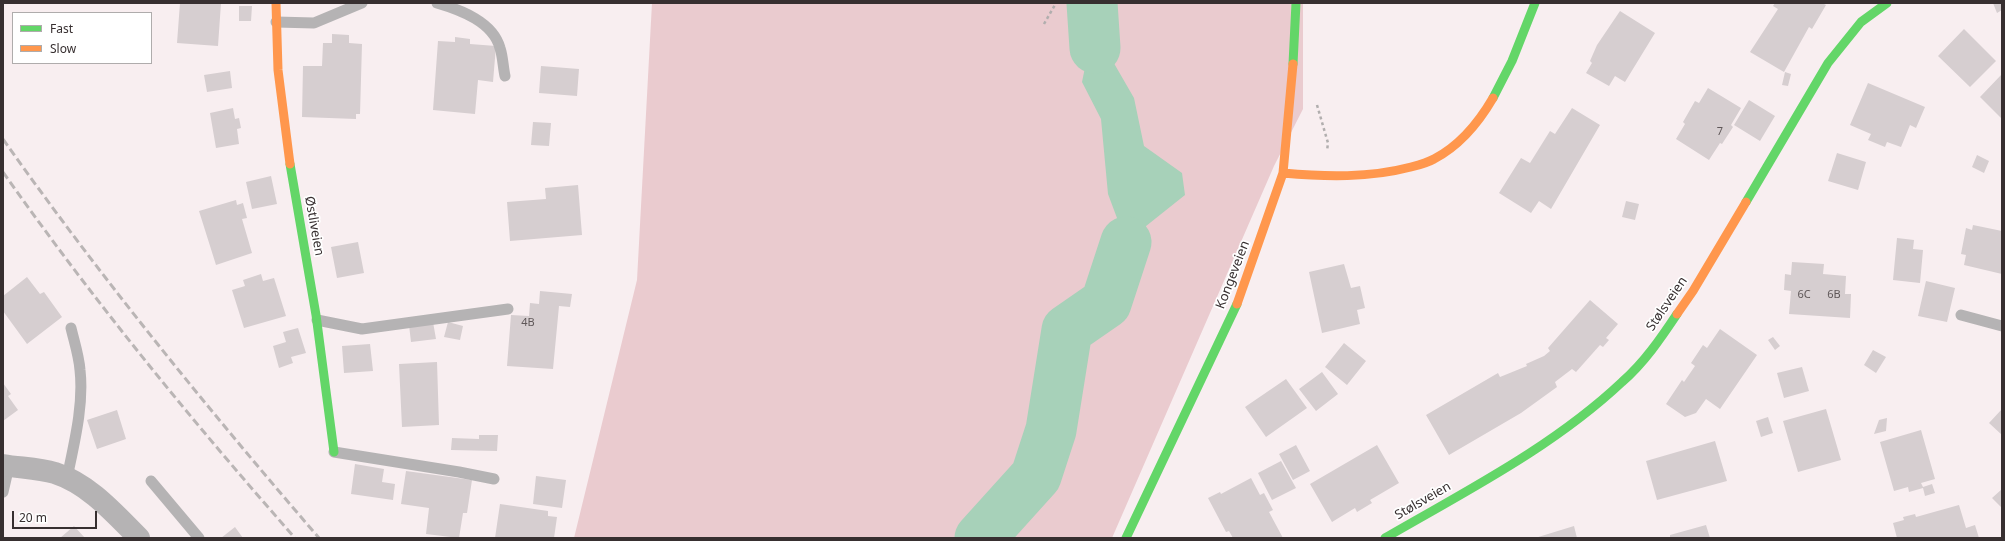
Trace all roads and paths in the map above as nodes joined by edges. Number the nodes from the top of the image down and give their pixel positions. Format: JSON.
{"nodes":[{"id":1,"x":276,"y":3,"type":"edge"},
{"id":2,"x":362,"y":3,"type":"edge"},
{"id":3,"x":437,"y":3,"type":"edge"},
{"id":4,"x":1056,"y":3,"type":"edge"},
{"id":5,"x":1296,"y":3,"type":"edge"},
{"id":6,"x":1535,"y":3,"type":"edge"},
{"id":7,"x":1887,"y":3,"type":"edge"},
{"id":8,"x":276,"y":22,"type":"junction"},
{"id":9,"x":1044,"y":24,"type":"dead end"},
{"id":10,"x":505,"y":76,"type":"dead end"},
{"id":11,"x":1316,"y":103,"type":"dead end"},
{"id":12,"x":1283,"y":173,"type":"junction"},
{"id":13,"x":1325,"y":177,"type":"junction"},
{"id":14,"x":508,"y":309,"type":"dead end"},
{"id":15,"x":1962,"y":315,"type":"dead end"},
{"id":16,"x":317,"y":320,"type":"junction"},
{"id":17,"x":2002,"y":326,"type":"edge"},
{"id":18,"x":71,"y":328,"type":"dead end"},
{"id":19,"x":334,"y":452,"type":"joint"},
{"id":20,"x":6,"y":465,"type":"edge"},
{"id":21,"x":67,"y":478,"type":"junction"},
{"id":22,"x":494,"y":479,"type":"dead end"},
{"id":23,"x":151,"y":481,"type":"dead end"},
{"id":24,"x":3,"y":492,"type":"edge"},
{"id":25,"x":139,"y":538,"type":"edge"},
{"id":26,"x":199,"y":538,"type":"edge"},
{"id":27,"x":1126,"y":538,"type":"edge"},
{"id":28,"x":1385,"y":538,"type":"edge"}],
"edges":[{"from":1,"to":8,"type":"street","name":"Østliveien"},
{"from":2,"to":8,"type":"lane"},
{"from":3,"to":10,"type":"lane"},
{"from":4,"to":9,"type":"path"},
{"from":5,"to":12,"type":"street","name":"Kongeveien"},
{"from":6,"to":13,"type":"street"},
{"from":7,"to":28,"type":"street","name":"Stølsveien"},
{"from":8,"to":16,"type":"street","name":"Østliveien"},
{"from":11,"to":13,"type":"path"},
{"from":12,"to":13,"type":"street"},
{"from":12,"to":27,"type":"street","name":"Kongeveien"},
{"from":14,"to":16,"type":"lane"},
{"from":15,"to":17,"type":"lane"},
{"from":16,"to":19,"type":"street","name":"Østliveien"},
{"from":18,"to":21,"type":"lane"},
{"from":19,"to":22,"type":"lane"},
{"from":20,"to":21,"type":"street"},
{"from":20,"to":24,"type":"lane"},
{"from":21,"to":25,"type":"street"},
{"from":23,"to":26,"type":"lane"}]}
